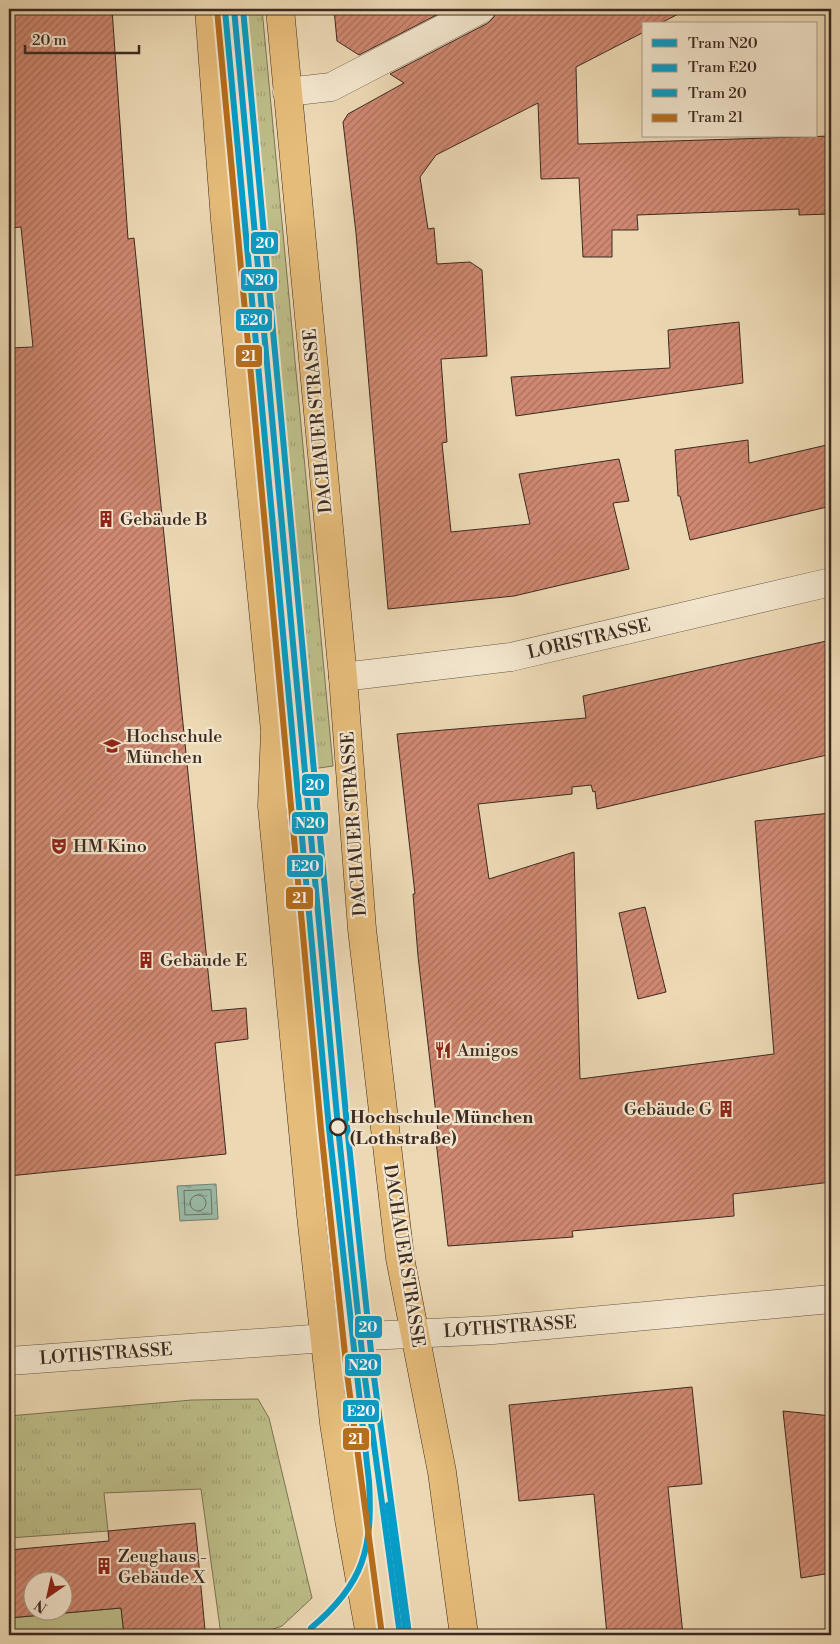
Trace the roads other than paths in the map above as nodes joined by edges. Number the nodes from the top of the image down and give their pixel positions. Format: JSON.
{"nodes":[{"id":1,"x":209,"y":9,"type":"edge"},
{"id":2,"x":280,"y":9,"type":"edge"},
{"id":3,"x":481,"y":9,"type":"edge"},
{"id":4,"x":287,"y":92,"type":"junction"},
{"id":5,"x":831,"y":582,"type":"edge"},
{"id":6,"x":343,"y":677,"type":"junction"},
{"id":7,"x":831,"y":1299,"type":"edge"},
{"id":8,"x":415,"y":1334,"type":"junction"},
{"id":9,"x":325,"y":1338,"type":"junction"},
{"id":10,"x":9,"y":1361,"type":"edge"},
{"id":11,"x":370,"y":1635,"type":"edge"},
{"id":12,"x":464,"y":1635,"type":"edge"}],
"edges":[{"from":1,"to":9,"type":"main road"},
{"from":2,"to":4,"type":"main road","name":"DACHAUER STRASSE"},
{"from":3,"to":4,"type":"street"},
{"from":4,"to":6,"type":"main road","name":"DACHAUER STRASSE"},
{"from":5,"to":6,"type":"street","name":"LORISTRASSE"},
{"from":6,"to":8,"type":"main road","name":"DACHAUER STRASSE"},
{"from":7,"to":8,"type":"street","name":"LOTHSTRASSE"},
{"from":8,"to":9,"type":"street","name":"LOTHSTRASSE"},
{"from":8,"to":12,"type":"main road","name":"DACHAUER STRASSE"},
{"from":9,"to":10,"type":"street","name":"LOTHSTRASSE"},
{"from":9,"to":11,"type":"main road"}]}
